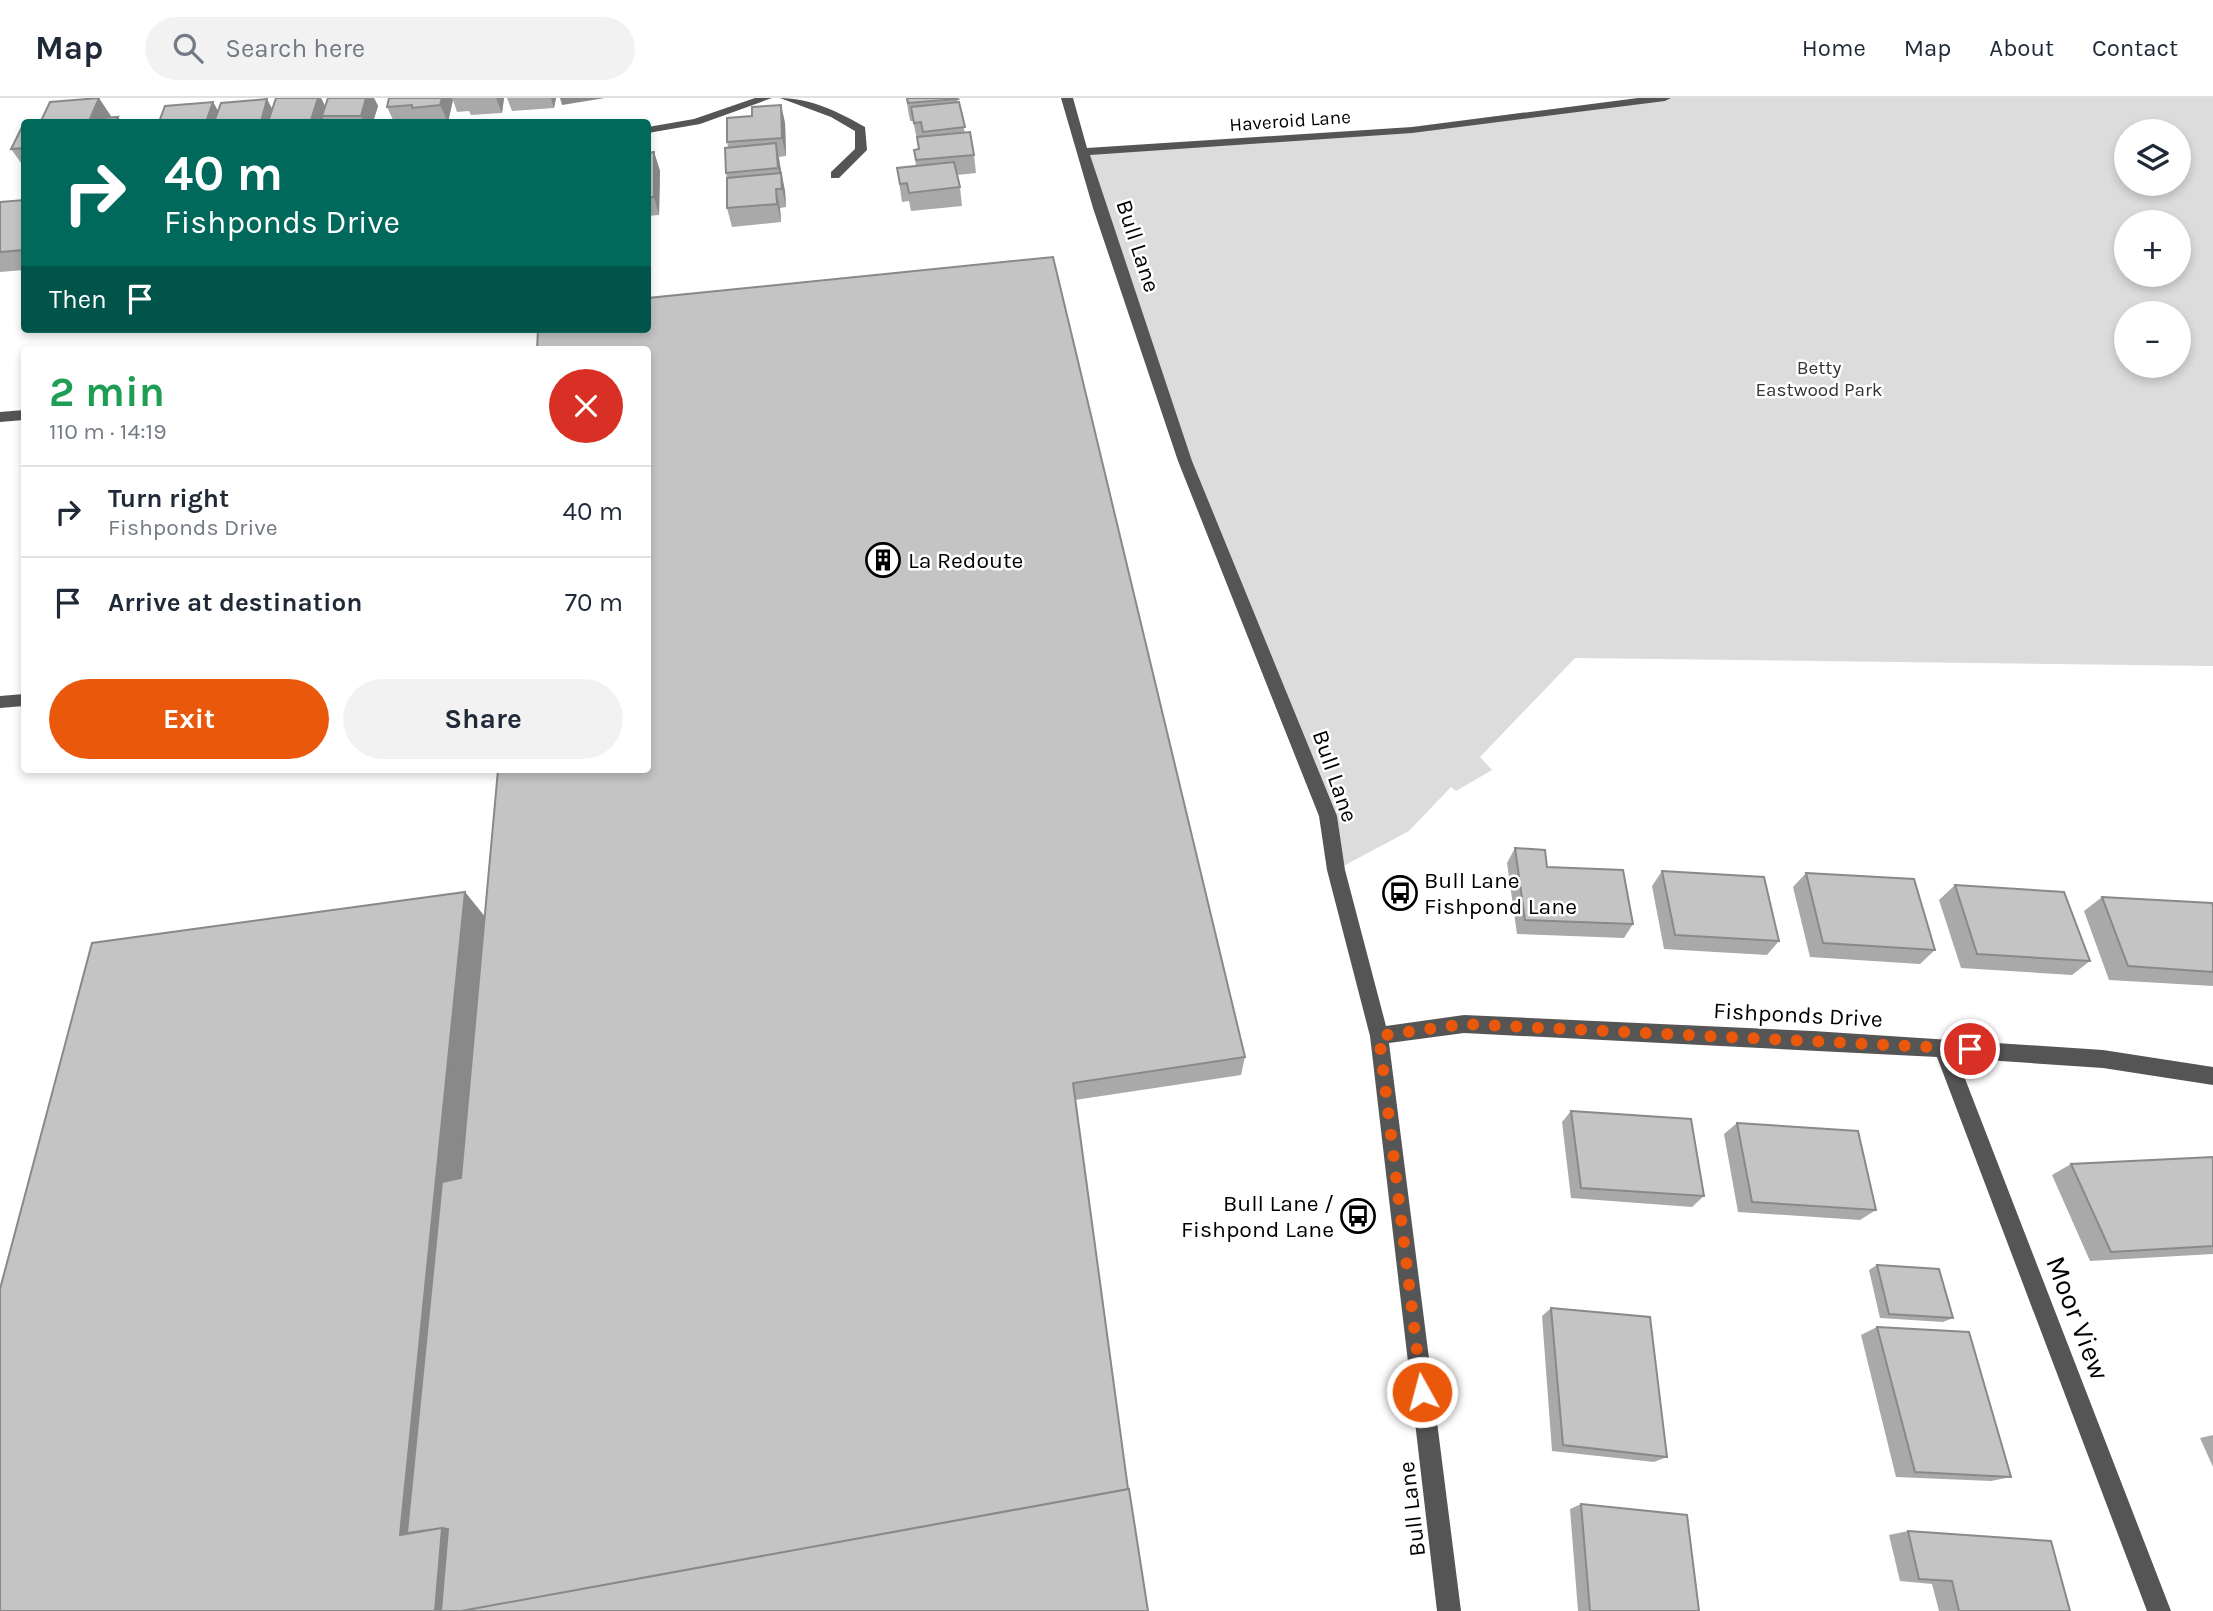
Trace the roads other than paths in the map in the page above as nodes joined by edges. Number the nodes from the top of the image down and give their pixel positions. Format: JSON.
{"nodes":[{"id":1,"x":766,"y":98,"type":"edge"},
{"id":2,"x":786,"y":98,"type":"edge"},
{"id":3,"x":1067,"y":98,"type":"edge"},
{"id":4,"x":1665,"y":98,"type":"edge"},
{"id":5,"x":651,"y":130,"type":"edge"},
{"id":6,"x":1084,"y":152,"type":"junction"},
{"id":7,"x":835,"y":175,"type":"dead end"},
{"id":8,"x":21,"y":415,"type":"edge"},
{"id":9,"x":0,"y":417,"type":"edge"},
{"id":10,"x":21,"y":700,"type":"edge"},
{"id":11,"x":0,"y":702,"type":"edge"},
{"id":12,"x":1379,"y":1036,"type":"junction"},
{"id":13,"x":1943,"y":1047,"type":"junction"},
{"id":14,"x":2213,"y":1076,"type":"edge"},
{"id":15,"x":1449,"y":1611,"type":"edge"},
{"id":16,"x":2158,"y":1611,"type":"edge"}],
"edges":[{"from":1,"to":5,"type":"street"},
{"from":2,"to":7,"type":"street"},
{"from":3,"to":6,"type":"street","name":"Bull Lane"},
{"from":4,"to":6,"type":"street","name":"Haveroid Lane"},
{"from":6,"to":12,"type":"street","name":"Bull Lane"},
{"from":8,"to":9,"type":"street"},
{"from":10,"to":11,"type":"street"},
{"from":12,"to":13,"type":"street","name":"Fishponds Drive"},
{"from":12,"to":15,"type":"street","name":"Bull Lane"},
{"from":13,"to":14,"type":"street","name":"Fishponds Drive"},
{"from":13,"to":16,"type":"street","name":"Moor View"}]}
